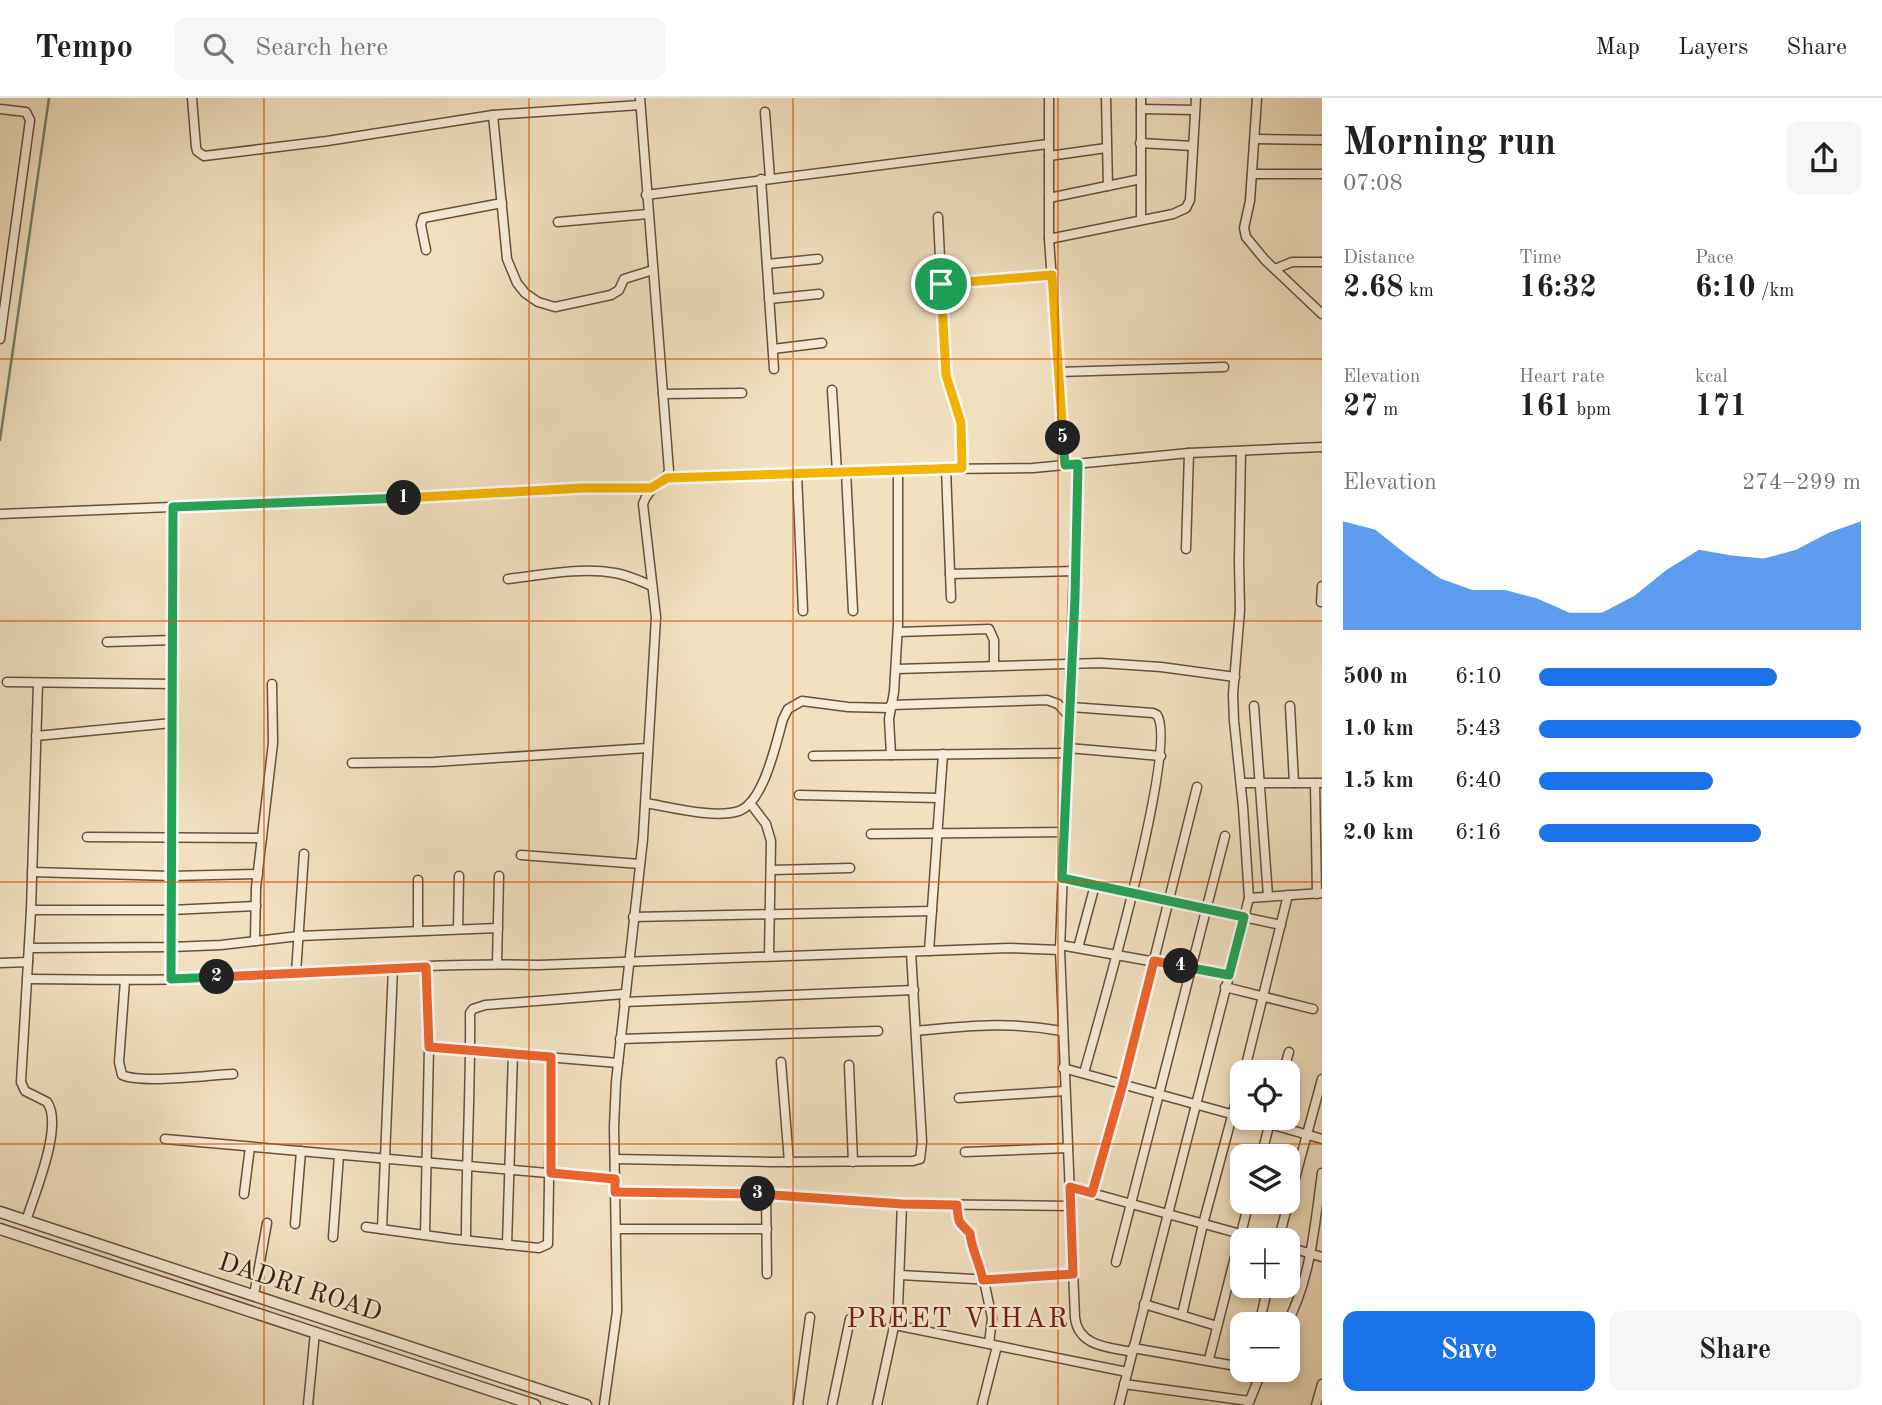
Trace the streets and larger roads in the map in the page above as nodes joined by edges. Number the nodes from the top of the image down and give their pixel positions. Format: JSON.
{"nodes":[{"id":1,"x":192,"y":98,"type":"edge"},
{"id":2,"x":1049,"y":98,"type":"edge"},
{"id":3,"x":1106,"y":98,"type":"edge"},
{"id":4,"x":1141,"y":98,"type":"edge"},
{"id":5,"x":1196,"y":98,"type":"edge"},
{"id":6,"x":1257,"y":98,"type":"edge"},
{"id":7,"x":640,"y":102,"type":"edge"},
{"id":8,"x":0,"y":109,"type":"edge"},
{"id":9,"x":1141,"y":109,"type":"junction"},
{"id":10,"x":1195,"y":110,"type":"junction"},
{"id":11,"x":765,"y":112,"type":"dead end"},
{"id":12,"x":493,"y":115,"type":"junction"},
{"id":13,"x":1255,"y":139,"type":"junction"},
{"id":14,"x":1322,"y":140,"type":"edge"},
{"id":15,"x":1140,"y":143,"type":"junction"},
{"id":16,"x":1048,"y":144,"type":"junction"},
{"id":17,"x":1193,"y":146,"type":"junction"},
{"id":18,"x":1106,"y":148,"type":"junction"},
{"id":19,"x":1049,"y":156,"type":"junction"},
{"id":20,"x":1252,"y":174,"type":"junction"},
{"id":21,"x":1322,"y":174,"type":"edge"},
{"id":22,"x":765,"y":179,"type":"junction"},
{"id":23,"x":1140,"y":179,"type":"junction"},
{"id":24,"x":1108,"y":186,"type":"junction"},
{"id":25,"x":646,"y":195,"type":"junction"},
{"id":26,"x":1049,"y":198,"type":"junction"},
{"id":27,"x":502,"y":204,"type":"junction"},
{"id":28,"x":648,"y":214,"type":"junction"},
{"id":29,"x":938,"y":217,"type":"dead end"},
{"id":30,"x":1141,"y":219,"type":"junction"},
{"id":31,"x":558,"y":222,"type":"dead end"},
{"id":32,"x":1049,"y":239,"type":"junction"},
{"id":33,"x":426,"y":250,"type":"dead end"},
{"id":34,"x":818,"y":259,"type":"dead end"},
{"id":35,"x":1322,"y":262,"type":"edge"},
{"id":36,"x":767,"y":264,"type":"junction"},
{"id":37,"x":1275,"y":269,"type":"junction"},
{"id":38,"x":653,"y":270,"type":"junction"},
{"id":39,"x":1052,"y":275,"type":"junction"},
{"id":40,"x":941,"y":284,"type":"junction"},
{"id":41,"x":819,"y":294,"type":"dead end"},
{"id":42,"x":769,"y":299,"type":"junction"},
{"id":43,"x":1317,"y":305,"type":"edge"},
{"id":44,"x":1322,"y":314,"type":"edge"},
{"id":45,"x":0,"y":339,"type":"edge"},
{"id":46,"x":822,"y":343,"type":"dead end"},
{"id":47,"x":773,"y":349,"type":"junction"},
{"id":48,"x":1224,"y":367,"type":"dead end"},
{"id":49,"x":774,"y":369,"type":"dead end"},
{"id":50,"x":1058,"y":372,"type":"junction"},
{"id":51,"x":832,"y":390,"type":"dead end"},
{"id":52,"x":743,"y":393,"type":"dead end"},
{"id":53,"x":663,"y":394,"type":"junction"},
{"id":54,"x":1322,"y":447,"type":"edge"},
{"id":55,"x":1241,"y":452,"type":"junction"},
{"id":56,"x":1189,"y":453,"type":"junction"},
{"id":57,"x":1078,"y":464,"type":"junction"},
{"id":58,"x":1065,"y":465,"type":"junction"},
{"id":59,"x":962,"y":468,"type":"junction"},
{"id":60,"x":946,"y":469,"type":"junction"},
{"id":61,"x":898,"y":470,"type":"junction"},
{"id":62,"x":842,"y":472,"type":"junction"},
{"id":63,"x":797,"y":474,"type":"junction"},
{"id":64,"x":667,"y":478,"type":"junction"},
{"id":65,"x":651,"y":488,"type":"junction"},
{"id":66,"x":173,"y":507,"type":"junction"},
{"id":67,"x":0,"y":514,"type":"edge"},
{"id":68,"x":1186,"y":549,"type":"dead end"},
{"id":69,"x":1076,"y":572,"type":"junction"},
{"id":70,"x":950,"y":574,"type":"junction"},
{"id":71,"x":508,"y":579,"type":"dead end"},
{"id":72,"x":652,"y":586,"type":"junction"},
{"id":73,"x":1322,"y":586,"type":"edge"},
{"id":74,"x":951,"y":598,"type":"dead end"},
{"id":75,"x":1321,"y":603,"type":"edge"},
{"id":76,"x":803,"y":611,"type":"dead end"},
{"id":77,"x":853,"y":611,"type":"dead end"},
{"id":78,"x":898,"y":632,"type":"junction"},
{"id":79,"x":173,"y":640,"type":"junction"},
{"id":80,"x":107,"y":642,"type":"dead end"},
{"id":81,"x":1072,"y":663,"type":"junction"},
{"id":82,"x":994,"y":666,"type":"junction"},
{"id":83,"x":896,"y":669,"type":"junction"},
{"id":84,"x":1235,"y":677,"type":"junction"},
{"id":85,"x":8,"y":682,"type":"dead end"},
{"id":86,"x":37,"y":683,"type":"junction"},
{"id":87,"x":173,"y":684,"type":"junction"},
{"id":88,"x":272,"y":684,"type":"dead end"},
{"id":89,"x":1254,"y":706,"type":"dead end"},
{"id":90,"x":1290,"y":706,"type":"dead end"},
{"id":91,"x":890,"y":707,"type":"junction"},
{"id":92,"x":1071,"y":707,"type":"junction"},
{"id":93,"x":1070,"y":717,"type":"junction"},
{"id":94,"x":172,"y":723,"type":"junction"},
{"id":95,"x":36,"y":736,"type":"junction"},
{"id":96,"x":647,"y":748,"type":"junction"},
{"id":97,"x":1068,"y":750,"type":"junction"},
{"id":98,"x":943,"y":754,"type":"junction"},
{"id":99,"x":891,"y":755,"type":"junction"},
{"id":100,"x":813,"y":756,"type":"dead end"},
{"id":101,"x":1161,"y":756,"type":"junction"},
{"id":102,"x":352,"y":763,"type":"dead end"},
{"id":103,"x":1241,"y":783,"type":"junction"},
{"id":104,"x":1260,"y":783,"type":"junction"},
{"id":105,"x":1294,"y":783,"type":"junction"},
{"id":106,"x":1319,"y":783,"type":"edge"},
{"id":107,"x":1197,"y":787,"type":"dead end"},
{"id":108,"x":799,"y":795,"type":"dead end"},
{"id":109,"x":939,"y":798,"type":"junction"},
{"id":110,"x":646,"y":803,"type":"junction"},
{"id":111,"x":750,"y":803,"type":"junction"},
{"id":112,"x":1064,"y":832,"type":"junction"},
{"id":113,"x":936,"y":833,"type":"junction"},
{"id":114,"x":871,"y":834,"type":"dead end"},
{"id":115,"x":1225,"y":836,"type":"dead end"},
{"id":116,"x":87,"y":837,"type":"dead end"},
{"id":117,"x":171,"y":838,"type":"junction"},
{"id":118,"x":262,"y":838,"type":"junction"},
{"id":119,"x":304,"y":854,"type":"dead end"},
{"id":120,"x":522,"y":855,"type":"dead end"},
{"id":121,"x":640,"y":864,"type":"junction"},
{"id":122,"x":850,"y":868,"type":"dead end"},
{"id":123,"x":772,"y":870,"type":"junction"},
{"id":124,"x":32,"y":872,"type":"junction"},
{"id":125,"x":258,"y":874,"type":"junction"},
{"id":126,"x":171,"y":876,"type":"junction"},
{"id":127,"x":459,"y":876,"type":"dead end"},
{"id":128,"x":499,"y":876,"type":"dead end"},
{"id":129,"x":1062,"y":878,"type":"junction"},
{"id":130,"x":418,"y":880,"type":"dead end"},
{"id":131,"x":1095,"y":885,"type":"junction"},
{"id":132,"x":1131,"y":892,"type":"junction"},
{"id":133,"x":1320,"y":893,"type":"edge"},
{"id":134,"x":1288,"y":895,"type":"junction"},
{"id":135,"x":1268,"y":896,"type":"junction"},
{"id":136,"x":1249,"y":898,"type":"junction"},
{"id":137,"x":1168,"y":902,"type":"junction"},
{"id":138,"x":256,"y":906,"type":"junction"},
{"id":139,"x":1206,"y":909,"type":"junction"},
{"id":140,"x":31,"y":910,"type":"junction"},
{"id":141,"x":171,"y":910,"type":"junction"},
{"id":142,"x":932,"y":911,"type":"junction"},
{"id":143,"x":771,"y":914,"type":"junction"},
{"id":144,"x":634,"y":917,"type":"junction"},
{"id":145,"x":1244,"y":917,"type":"junction"},
{"id":146,"x":1281,"y":925,"type":"junction"},
{"id":147,"x":498,"y":928,"type":"junction"},
{"id":148,"x":458,"y":929,"type":"junction"},
{"id":149,"x":418,"y":931,"type":"junction"},
{"id":150,"x":299,"y":936,"type":"junction"},
{"id":151,"x":255,"y":940,"type":"junction"},
{"id":152,"x":29,"y":947,"type":"junction"},
{"id":153,"x":171,"y":947,"type":"junction"},
{"id":154,"x":1060,"y":947,"type":"junction"},
{"id":155,"x":1078,"y":948,"type":"junction"},
{"id":156,"x":929,"y":951,"type":"junction"},
{"id":157,"x":911,"y":952,"type":"junction"},
{"id":158,"x":1116,"y":955,"type":"junction"},
{"id":159,"x":769,"y":956,"type":"junction"},
{"id":160,"x":628,"y":961,"type":"junction"},
{"id":161,"x":1154,"y":961,"type":"junction"},
{"id":162,"x":28,"y":962,"type":"junction"},
{"id":163,"x":0,"y":963,"type":"edge"},
{"id":164,"x":498,"y":964,"type":"junction"},
{"id":165,"x":426,"y":967,"type":"junction"},
{"id":166,"x":393,"y":968,"type":"junction"},
{"id":167,"x":1191,"y":968,"type":"junction"},
{"id":168,"x":296,"y":973,"type":"junction"},
{"id":169,"x":1229,"y":975,"type":"junction"},
{"id":170,"x":27,"y":979,"type":"junction"},
{"id":171,"x":171,"y":979,"type":"junction"},
{"id":172,"x":125,"y":980,"type":"junction"},
{"id":173,"x":1226,"y":987,"type":"junction"},
{"id":174,"x":914,"y":990,"type":"junction"},
{"id":175,"x":1263,"y":996,"type":"junction"},
{"id":176,"x":624,"y":998,"type":"junction"},
{"id":177,"x":1313,"y":1009,"type":"dead end"},
{"id":178,"x":878,"y":1031,"type":"dead end"},
{"id":179,"x":916,"y":1031,"type":"junction"},
{"id":180,"x":1062,"y":1031,"type":"junction"},
{"id":181,"x":620,"y":1039,"type":"junction"},
{"id":182,"x":429,"y":1047,"type":"junction"},
{"id":183,"x":471,"y":1050,"type":"junction"},
{"id":184,"x":1289,"y":1052,"type":"dead end"},
{"id":185,"x":513,"y":1054,"type":"junction"},
{"id":186,"x":551,"y":1057,"type":"junction"},
{"id":187,"x":1247,"y":1060,"type":"edge"},
{"id":188,"x":1287,"y":1060,"type":"edge"},
{"id":189,"x":781,"y":1062,"type":"dead end"},
{"id":190,"x":618,"y":1063,"type":"junction"},
{"id":191,"x":849,"y":1065,"type":"dead end"},
{"id":192,"x":1063,"y":1068,"type":"junction"},
{"id":193,"x":1084,"y":1073,"type":"junction"},
{"id":194,"x":233,"y":1074,"type":"dead end"},
{"id":195,"x":1322,"y":1079,"type":"edge"},
{"id":196,"x":1123,"y":1084,"type":"junction"},
{"id":197,"x":1065,"y":1091,"type":"junction"},
{"id":198,"x":1160,"y":1093,"type":"junction"},
{"id":199,"x":958,"y":1098,"type":"dead end"},
{"id":200,"x":1196,"y":1103,"type":"junction"},
{"id":201,"x":1230,"y":1113,"type":"edge"},
{"id":202,"x":1233,"y":1130,"type":"edge"},
{"id":203,"x":1294,"y":1130,"type":"edge"},
{"id":204,"x":1307,"y":1135,"type":"junction"},
{"id":205,"x":165,"y":1139,"type":"dead end"},
{"id":206,"x":1322,"y":1139,"type":"edge"},
{"id":207,"x":250,"y":1147,"type":"junction"},
{"id":208,"x":1068,"y":1148,"type":"junction"},
{"id":209,"x":301,"y":1151,"type":"junction"},
{"id":210,"x":965,"y":1152,"type":"dead end"},
{"id":211,"x":339,"y":1155,"type":"junction"},
{"id":212,"x":615,"y":1159,"type":"junction"},
{"id":213,"x":386,"y":1160,"type":"junction"},
{"id":214,"x":789,"y":1162,"type":"junction"},
{"id":215,"x":853,"y":1162,"type":"junction"},
{"id":216,"x":427,"y":1163,"type":"junction"},
{"id":217,"x":466,"y":1166,"type":"junction"},
{"id":218,"x":509,"y":1170,"type":"junction"},
{"id":219,"x":551,"y":1173,"type":"junction"},
{"id":220,"x":1322,"y":1173,"type":"edge"},
{"id":221,"x":615,"y":1179,"type":"junction"},
{"id":222,"x":1070,"y":1187,"type":"junction"},
{"id":223,"x":615,"y":1192,"type":"junction"},
{"id":224,"x":1092,"y":1193,"type":"junction"},
{"id":225,"x":244,"y":1194,"type":"dead end"},
{"id":226,"x":766,"y":1194,"type":"junction"},
{"id":227,"x":1130,"y":1203,"type":"junction"},
{"id":228,"x":902,"y":1204,"type":"junction"},
{"id":229,"x":957,"y":1205,"type":"junction"},
{"id":230,"x":1071,"y":1206,"type":"junction"},
{"id":231,"x":0,"y":1212,"type":"edge"},
{"id":232,"x":1167,"y":1213,"type":"junction"},
{"id":233,"x":26,"y":1221,"type":"junction"},
{"id":234,"x":267,"y":1223,"type":"dead end"},
{"id":235,"x":295,"y":1224,"type":"dead end"},
{"id":236,"x":1203,"y":1224,"type":"junction"},
{"id":237,"x":366,"y":1227,"type":"dead end"},
{"id":238,"x":616,"y":1228,"type":"junction"},
{"id":239,"x":1282,"y":1228,"type":"edge"},
{"id":240,"x":0,"y":1229,"type":"edge"},
{"id":241,"x":382,"y":1229,"type":"junction"},
{"id":242,"x":767,"y":1229,"type":"junction"},
{"id":243,"x":1230,"y":1231,"type":"edge"},
{"id":244,"x":425,"y":1235,"type":"junction"},
{"id":245,"x":333,"y":1237,"type":"dead end"},
{"id":246,"x":467,"y":1241,"type":"junction"},
{"id":247,"x":507,"y":1245,"type":"junction"},
{"id":248,"x":1300,"y":1250,"type":"edge"},
{"id":249,"x":1309,"y":1253,"type":"junction"},
{"id":250,"x":1322,"y":1257,"type":"edge"},
{"id":251,"x":1116,"y":1262,"type":"dead end"},
{"id":252,"x":767,"y":1274,"type":"dead end"},
{"id":253,"x":1073,"y":1274,"type":"junction"},
{"id":254,"x":900,"y":1275,"type":"junction"},
{"id":255,"x":1230,"y":1276,"type":"edge"},
{"id":256,"x":983,"y":1280,"type":"junction"},
{"id":257,"x":254,"y":1295,"type":"junction"},
{"id":258,"x":1144,"y":1304,"type":"junction"},
{"id":259,"x":1292,"y":1312,"type":"edge"},
{"id":260,"x":1182,"y":1315,"type":"junction"},
{"id":261,"x":810,"y":1317,"type":"dead end"},
{"id":262,"x":850,"y":1319,"type":"dead end"},
{"id":263,"x":895,"y":1325,"type":"junction"},
{"id":264,"x":1217,"y":1326,"type":"junction"},
{"id":265,"x":315,"y":1332,"type":"junction"},
{"id":266,"x":993,"y":1345,"type":"junction"},
{"id":267,"x":1133,"y":1350,"type":"junction"},
{"id":268,"x":1209,"y":1359,"type":"junction"},
{"id":269,"x":1230,"y":1364,"type":"edge"},
{"id":270,"x":1127,"y":1371,"type":"junction"},
{"id":271,"x":1256,"y":1382,"type":"edge"},
{"id":272,"x":1124,"y":1384,"type":"junction"},
{"id":273,"x":1322,"y":1384,"type":"edge"},
{"id":274,"x":1248,"y":1403,"type":"edge"},
{"id":275,"x":308,"y":1405,"type":"edge"},
{"id":276,"x":536,"y":1405,"type":"edge"},
{"id":277,"x":586,"y":1405,"type":"edge"},
{"id":278,"x":604,"y":1405,"type":"edge"},
{"id":279,"x":798,"y":1405,"type":"edge"},
{"id":280,"x":832,"y":1405,"type":"edge"},
{"id":281,"x":877,"y":1405,"type":"edge"},
{"id":282,"x":982,"y":1405,"type":"edge"},
{"id":283,"x":1119,"y":1405,"type":"edge"},
{"id":284,"x":1316,"y":1405,"type":"edge"}],
"edges":[{"from":1,"to":12,"type":"street"},
{"from":2,"to":16,"type":"street"},
{"from":3,"to":18,"type":"street"},
{"from":4,"to":9,"type":"street"},
{"from":5,"to":10,"type":"street"},
{"from":6,"to":13,"type":"street"},
{"from":7,"to":12,"type":"street"},
{"from":7,"to":25,"type":"street"},
{"from":8,"to":45,"type":"street"},
{"from":9,"to":10,"type":"street"},
{"from":9,"to":15,"type":"street"},
{"from":10,"to":17,"type":"street"},
{"from":11,"to":22,"type":"street"},
{"from":12,"to":27,"type":"street"},
{"from":13,"to":14,"type":"street"},
{"from":13,"to":20,"type":"street"},
{"from":15,"to":17,"type":"street"},
{"from":15,"to":23,"type":"street"},
{"from":16,"to":19,"type":"street"},
{"from":16,"to":22,"type":"street"},
{"from":17,"to":30,"type":"street"},
{"from":18,"to":19,"type":"street"},
{"from":18,"to":24,"type":"street"},
{"from":19,"to":26,"type":"street"},
{"from":20,"to":21,"type":"street"},
{"from":20,"to":37,"type":"street"},
{"from":22,"to":25,"type":"street"},
{"from":22,"to":36,"type":"street"},
{"from":23,"to":24,"type":"street"},
{"from":23,"to":30,"type":"street"},
{"from":24,"to":26,"type":"street"},
{"from":25,"to":28,"type":"street"},
{"from":26,"to":32,"type":"street"},
{"from":27,"to":33,"type":"street"},
{"from":27,"to":38,"type":"street"},
{"from":28,"to":31,"type":"street"},
{"from":28,"to":38,"type":"street"},
{"from":29,"to":40,"type":"street"},
{"from":30,"to":32,"type":"street"},
{"from":32,"to":39,"type":"street"},
{"from":34,"to":36,"type":"street"},
{"from":35,"to":37,"type":"street"},
{"from":36,"to":42,"type":"street"},
{"from":37,"to":43,"type":"street"},
{"from":38,"to":53,"type":"street"},
{"from":39,"to":40,"type":"street"},
{"from":39,"to":50,"type":"street"},
{"from":40,"to":59,"type":"street"},
{"from":41,"to":42,"type":"street"},
{"from":42,"to":47,"type":"street"},
{"from":43,"to":44,"type":"street"},
{"from":46,"to":47,"type":"street"},
{"from":47,"to":49,"type":"street"},
{"from":48,"to":50,"type":"street"},
{"from":50,"to":58,"type":"street"},
{"from":51,"to":62,"type":"street"},
{"from":52,"to":53,"type":"street"},
{"from":53,"to":64,"type":"street"},
{"from":54,"to":55,"type":"street"},
{"from":55,"to":56,"type":"street"},
{"from":55,"to":84,"type":"street"},
{"from":56,"to":57,"type":"street"},
{"from":56,"to":68,"type":"street"},
{"from":57,"to":58,"type":"street"},
{"from":57,"to":69,"type":"street"},
{"from":58,"to":59,"type":"street"},
{"from":59,"to":60,"type":"street"},
{"from":60,"to":61,"type":"street"},
{"from":60,"to":70,"type":"street"},
{"from":61,"to":62,"type":"street"},
{"from":61,"to":78,"type":"street"},
{"from":62,"to":63,"type":"street"},
{"from":62,"to":77,"type":"street"},
{"from":63,"to":64,"type":"street"},
{"from":63,"to":76,"type":"street"},
{"from":64,"to":65,"type":"street"},
{"from":65,"to":66,"type":"street"},
{"from":65,"to":72,"type":"street"},
{"from":66,"to":67,"type":"street"},
{"from":66,"to":79,"type":"street"},
{"from":69,"to":70,"type":"street"},
{"from":69,"to":81,"type":"street"},
{"from":70,"to":74,"type":"street"},
{"from":71,"to":72,"type":"street"},
{"from":72,"to":96,"type":"street"},
{"from":73,"to":75,"type":"street"},
{"from":78,"to":82,"type":"street"},
{"from":78,"to":83,"type":"street"},
{"from":79,"to":80,"type":"street"},
{"from":79,"to":87,"type":"street"},
{"from":81,"to":82,"type":"street"},
{"from":81,"to":84,"type":"street"},
{"from":81,"to":92,"type":"street"},
{"from":82,"to":83,"type":"street"},
{"from":83,"to":91,"type":"street"},
{"from":84,"to":103,"type":"street"},
{"from":85,"to":86,"type":"street"},
{"from":86,"to":87,"type":"street"},
{"from":86,"to":95,"type":"street"},
{"from":87,"to":94,"type":"street"},
{"from":88,"to":118,"type":"street"},
{"from":89,"to":104,"type":"street"},
{"from":90,"to":105,"type":"street"},
{"from":91,"to":93,"type":"street"},
{"from":91,"to":99,"type":"street"},
{"from":91,"to":111,"type":"street"},
{"from":92,"to":93,"type":"street"},
{"from":92,"to":101,"type":"street"},
{"from":93,"to":97,"type":"street"},
{"from":94,"to":95,"type":"street"},
{"from":94,"to":117,"type":"street"},
{"from":95,"to":124,"type":"street"},
{"from":96,"to":102,"type":"street"},
{"from":96,"to":110,"type":"street"},
{"from":97,"to":98,"type":"street"},
{"from":97,"to":101,"type":"street"},
{"from":97,"to":112,"type":"street"},
{"from":98,"to":99,"type":"street"},
{"from":98,"to":109,"type":"street"},
{"from":99,"to":100,"type":"street"},
{"from":101,"to":132,"type":"street"},
{"from":103,"to":104,"type":"street"},
{"from":103,"to":136,"type":"street"},
{"from":104,"to":105,"type":"street"},
{"from":104,"to":135,"type":"street"},
{"from":105,"to":106,"type":"street"},
{"from":106,"to":133,"type":"street"},
{"from":107,"to":137,"type":"street"},
{"from":108,"to":109,"type":"street"},
{"from":109,"to":113,"type":"street"},
{"from":110,"to":111,"type":"street"},
{"from":110,"to":121,"type":"street"},
{"from":111,"to":123,"type":"street"},
{"from":112,"to":113,"type":"street"},
{"from":112,"to":129,"type":"street"},
{"from":113,"to":114,"type":"street"},
{"from":113,"to":142,"type":"street"},
{"from":115,"to":139,"type":"street"},
{"from":116,"to":117,"type":"street"},
{"from":117,"to":118,"type":"street"},
{"from":117,"to":126,"type":"street"},
{"from":118,"to":125,"type":"street"},
{"from":119,"to":150,"type":"street"},
{"from":120,"to":121,"type":"street"},
{"from":121,"to":144,"type":"street"},
{"from":122,"to":123,"type":"street"},
{"from":123,"to":143,"type":"street"},
{"from":124,"to":126,"type":"street"},
{"from":124,"to":140,"type":"street"},
{"from":125,"to":126,"type":"street"},
{"from":125,"to":138,"type":"street"},
{"from":126,"to":141,"type":"street"},
{"from":127,"to":148,"type":"street"},
{"from":128,"to":147,"type":"street"},
{"from":129,"to":131,"type":"street"},
{"from":129,"to":154,"type":"street"},
{"from":130,"to":149,"type":"street"},
{"from":131,"to":132,"type":"street"},
{"from":131,"to":155,"type":"street"},
{"from":132,"to":137,"type":"street"},
{"from":132,"to":158,"type":"street"},
{"from":133,"to":134,"type":"street"},
{"from":134,"to":135,"type":"street"},
{"from":134,"to":146,"type":"street"},
{"from":135,"to":136,"type":"street"},
{"from":136,"to":145,"type":"street"},
{"from":137,"to":139,"type":"street"},
{"from":137,"to":161,"type":"street"},
{"from":138,"to":141,"type":"street"},
{"from":138,"to":151,"type":"street"},
{"from":139,"to":145,"type":"street"},
{"from":139,"to":167,"type":"street"},
{"from":140,"to":141,"type":"street"},
{"from":140,"to":152,"type":"street"},
{"from":141,"to":153,"type":"street"},
{"from":142,"to":143,"type":"street"},
{"from":142,"to":156,"type":"street"},
{"from":143,"to":144,"type":"street"},
{"from":143,"to":159,"type":"street"},
{"from":144,"to":160,"type":"street"},
{"from":145,"to":146,"type":"street"},
{"from":145,"to":169,"type":"street"},
{"from":146,"to":175,"type":"street"},
{"from":147,"to":148,"type":"street"},
{"from":147,"to":164,"type":"street"},
{"from":148,"to":149,"type":"street"},
{"from":149,"to":150,"type":"street"},
{"from":150,"to":151,"type":"street"},
{"from":150,"to":168,"type":"street"},
{"from":151,"to":153,"type":"street"},
{"from":152,"to":153,"type":"street"},
{"from":152,"to":162,"type":"street"},
{"from":153,"to":171,"type":"street"},
{"from":154,"to":155,"type":"street"},
{"from":154,"to":156,"type":"street"},
{"from":154,"to":180,"type":"street"},
{"from":155,"to":158,"type":"street"},
{"from":156,"to":157,"type":"street"},
{"from":157,"to":159,"type":"street"},
{"from":157,"to":174,"type":"street"},
{"from":158,"to":161,"type":"street"},
{"from":158,"to":193,"type":"street"},
{"from":159,"to":160,"type":"street"},
{"from":160,"to":164,"type":"street"},
{"from":160,"to":176,"type":"street"},
{"from":161,"to":167,"type":"street"},
{"from":161,"to":196,"type":"street"},
{"from":162,"to":163,"type":"street"},
{"from":162,"to":170,"type":"street"},
{"from":164,"to":165,"type":"street"},
{"from":165,"to":166,"type":"street"},
{"from":165,"to":182,"type":"street"},
{"from":166,"to":168,"type":"street"},
{"from":166,"to":213,"type":"street"},
{"from":167,"to":169,"type":"street"},
{"from":167,"to":198,"type":"street"},
{"from":168,"to":171,"type":"street"},
{"from":169,"to":173,"type":"street"},
{"from":170,"to":172,"type":"street"},
{"from":170,"to":233,"type":"street"},
{"from":171,"to":172,"type":"street"},
{"from":172,"to":194,"type":"street"},
{"from":173,"to":175,"type":"street"},
{"from":173,"to":200,"type":"street"},
{"from":174,"to":176,"type":"street"},
{"from":174,"to":179,"type":"street"},
{"from":175,"to":177,"type":"street"},
{"from":175,"to":187,"type":"street"},
{"from":176,"to":181,"type":"street"},
{"from":176,"to":183,"type":"street"},
{"from":178,"to":181,"type":"street"},
{"from":179,"to":180,"type":"street"},
{"from":179,"to":215,"type":"street"},
{"from":180,"to":192,"type":"street"},
{"from":181,"to":190,"type":"street"},
{"from":182,"to":183,"type":"street"},
{"from":182,"to":216,"type":"street"},
{"from":183,"to":185,"type":"street"},
{"from":183,"to":217,"type":"street"},
{"from":184,"to":188,"type":"street"},
{"from":185,"to":186,"type":"street"},
{"from":185,"to":218,"type":"street"},
{"from":186,"to":190,"type":"street"},
{"from":186,"to":219,"type":"street"},
{"from":189,"to":214,"type":"street"},
{"from":190,"to":212,"type":"street"},
{"from":191,"to":215,"type":"street"},
{"from":192,"to":193,"type":"street"},
{"from":192,"to":197,"type":"street"},
{"from":193,"to":196,"type":"street"},
{"from":195,"to":204,"type":"street"},
{"from":196,"to":198,"type":"street"},
{"from":196,"to":224,"type":"street"},
{"from":197,"to":199,"type":"street"},
{"from":197,"to":208,"type":"street"},
{"from":198,"to":200,"type":"street"},
{"from":198,"to":227,"type":"street"},
{"from":200,"to":201,"type":"street"},
{"from":200,"to":232,"type":"street"},
{"from":202,"to":236,"type":"street"},
{"from":203,"to":204,"type":"street"},
{"from":204,"to":206,"type":"street"},
{"from":204,"to":239,"type":"street"},
{"from":205,"to":207,"type":"street"},
{"from":207,"to":209,"type":"street"},
{"from":207,"to":225,"type":"street"},
{"from":208,"to":210,"type":"street"},
{"from":208,"to":222,"type":"street"},
{"from":209,"to":211,"type":"street"},
{"from":209,"to":235,"type":"street"},
{"from":211,"to":213,"type":"street"},
{"from":211,"to":245,"type":"street"},
{"from":212,"to":214,"type":"street"},
{"from":212,"to":221,"type":"street"},
{"from":213,"to":216,"type":"street"},
{"from":213,"to":241,"type":"street"},
{"from":214,"to":215,"type":"street"},
{"from":216,"to":217,"type":"street"},
{"from":216,"to":244,"type":"street"},
{"from":217,"to":218,"type":"street"},
{"from":217,"to":246,"type":"street"},
{"from":218,"to":219,"type":"street"},
{"from":218,"to":247,"type":"street"},
{"from":219,"to":221,"type":"street"},
{"from":219,"to":247,"type":"street"},
{"from":220,"to":249,"type":"street"},
{"from":221,"to":223,"type":"street"},
{"from":222,"to":224,"type":"street"},
{"from":222,"to":230,"type":"street"},
{"from":223,"to":226,"type":"street"},
{"from":223,"to":238,"type":"street"},
{"from":224,"to":227,"type":"street"},
{"from":226,"to":228,"type":"street"},
{"from":226,"to":242,"type":"street"},
{"from":227,"to":232,"type":"street"},
{"from":227,"to":251,"type":"street"},
{"from":228,"to":229,"type":"street"},
{"from":228,"to":254,"type":"street"},
{"from":229,"to":230,"type":"street"},
{"from":229,"to":256,"type":"street"},
{"from":230,"to":253,"type":"street"},
{"from":231,"to":233,"type":"street","name":"DADRI ROAD"},
{"from":232,"to":236,"type":"street"},
{"from":232,"to":258,"type":"street"},
{"from":233,"to":257,"type":"street","name":"DADRI ROAD"},
{"from":234,"to":257,"type":"street"},
{"from":236,"to":243,"type":"street"},
{"from":236,"to":260,"type":"street"},
{"from":237,"to":241,"type":"street"},
{"from":238,"to":242,"type":"street"},
{"from":238,"to":278,"type":"street"},
{"from":240,"to":265,"type":"street","name":"DADRI ROAD"},
{"from":241,"to":244,"type":"street"},
{"from":242,"to":252,"type":"street"},
{"from":244,"to":246,"type":"street"},
{"from":246,"to":247,"type":"street"},
{"from":248,"to":249,"type":"street"},
{"from":249,"to":250,"type":"street"},
{"from":249,"to":259,"type":"street"},
{"from":253,"to":256,"type":"street"},
{"from":253,"to":267,"type":"street"},
{"from":254,"to":256,"type":"street"},
{"from":254,"to":263,"type":"street"},
{"from":255,"to":264,"type":"street"},
{"from":256,"to":266,"type":"street"},
{"from":257,"to":277,"type":"street","name":"DADRI ROAD"},
{"from":258,"to":260,"type":"street"},
{"from":258,"to":267,"type":"street"},
{"from":260,"to":264,"type":"street"},
{"from":261,"to":279,"type":"street"},
{"from":262,"to":280,"type":"street"},
{"from":263,"to":266,"type":"street"},
{"from":263,"to":281,"type":"street"},
{"from":264,"to":268,"type":"street"},
{"from":265,"to":275,"type":"street"},
{"from":265,"to":276,"type":"street","name":"DADRI ROAD"},
{"from":266,"to":270,"type":"street"},
{"from":266,"to":282,"type":"street"},
{"from":267,"to":268,"type":"street"},
{"from":267,"to":270,"type":"street"},
{"from":268,"to":269,"type":"street"},
{"from":270,"to":272,"type":"street"},
{"from":271,"to":274,"type":"street"},
{"from":272,"to":274,"type":"street"},
{"from":272,"to":283,"type":"street"},
{"from":273,"to":284,"type":"street"}]}
